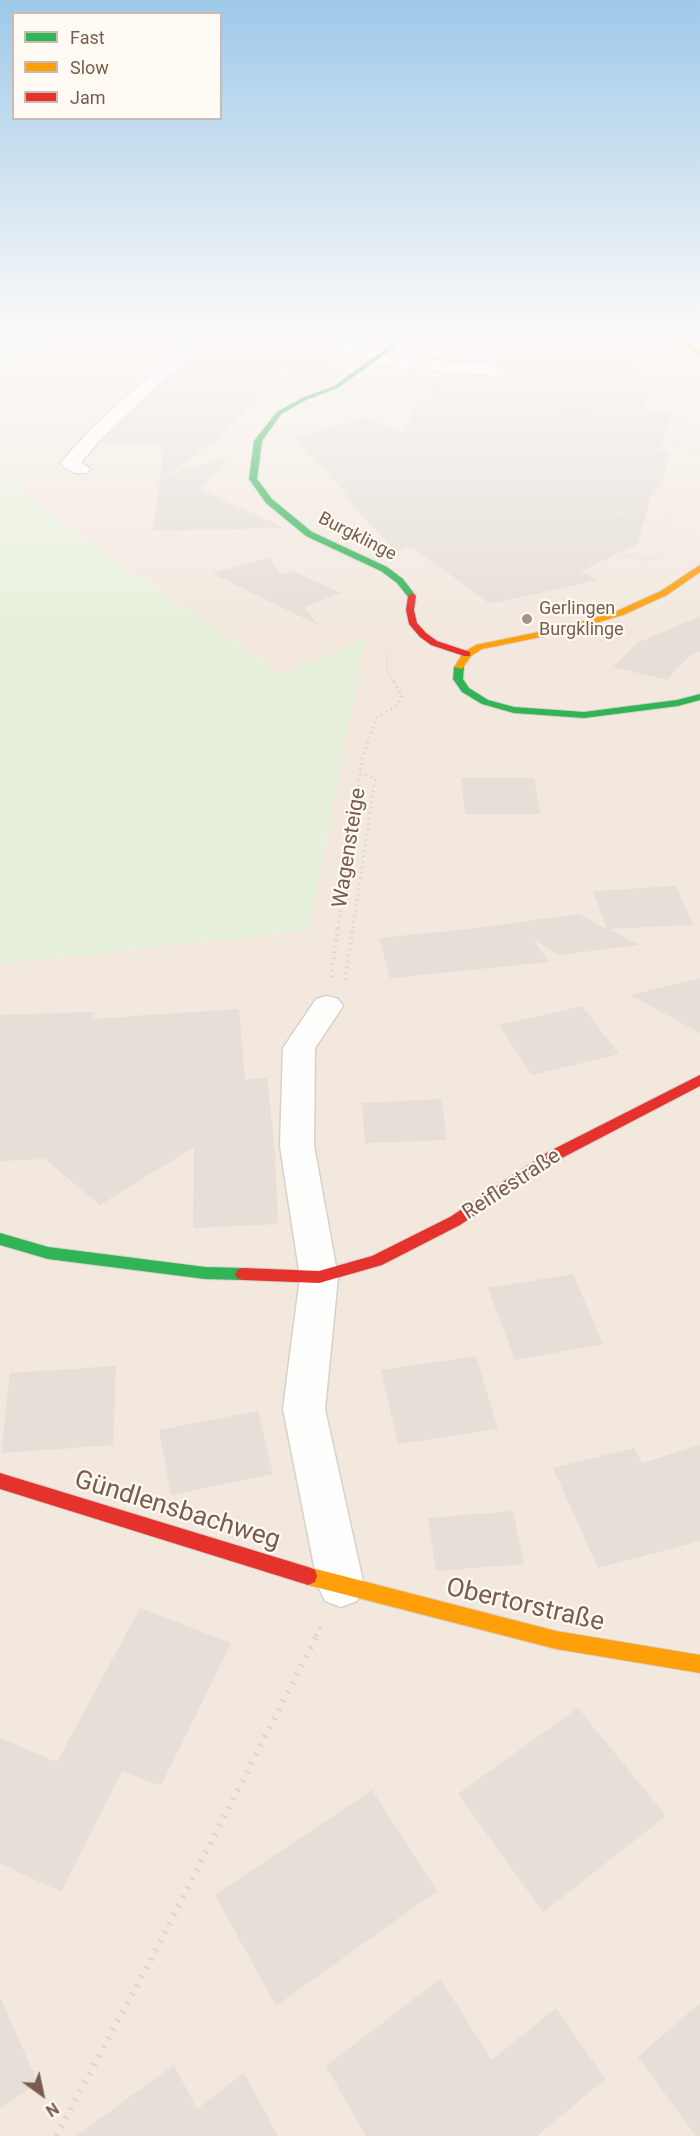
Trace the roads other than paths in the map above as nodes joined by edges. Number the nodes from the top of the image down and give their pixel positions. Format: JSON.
{"nodes":[{"id":1,"x":100,"y":431,"type":"edge"},
{"id":2,"x":266,"y":431,"type":"edge"},
{"id":3,"x":81,"y":469,"type":"dead end"},
{"id":4,"x":700,"y":568,"type":"edge"},
{"id":5,"x":467,"y":654,"type":"junction"},
{"id":6,"x":700,"y":697,"type":"edge"},
{"id":7,"x":327,"y":1006,"type":"road end"},
{"id":8,"x":700,"y":1080,"type":"edge"},
{"id":9,"x":0,"y":1239,"type":"edge"},
{"id":10,"x":319,"y":1277,"type":"junction"},
{"id":11,"x":0,"y":1481,"type":"edge"},
{"id":12,"x":340,"y":1586,"type":"junction"},
{"id":13,"x":700,"y":1664,"type":"edge"}],
"edges":[{"from":1,"to":3,"type":"street"},
{"from":2,"to":5,"type":"street","name":"Burgklinge"},
{"from":4,"to":5,"type":"street"},
{"from":5,"to":6,"type":"street"},
{"from":7,"to":10,"type":"street"},
{"from":8,"to":10,"type":"street","name":"Reiflestraße"},
{"from":9,"to":10,"type":"street","name":"Reiflestraße"},
{"from":10,"to":12,"type":"street"},
{"from":11,"to":12,"type":"street","name":"Gündlensbachweg"},
{"from":12,"to":13,"type":"street","name":"Obertorstraße"}]}
